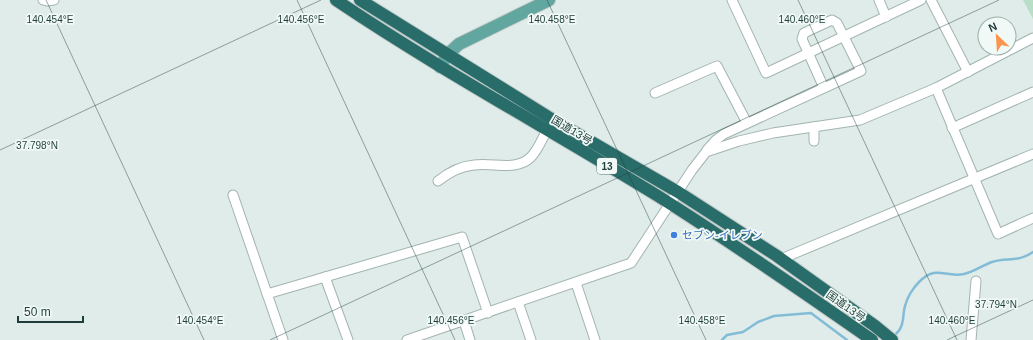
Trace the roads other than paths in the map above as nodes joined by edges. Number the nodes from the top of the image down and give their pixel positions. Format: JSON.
{"nodes":[{"id":1,"x":43,"y":0,"type":"edge"},
{"id":2,"x":54,"y":0,"type":"edge"},
{"id":3,"x":336,"y":0,"type":"edge"},
{"id":4,"x":360,"y":0,"type":"edge"},
{"id":5,"x":549,"y":0,"type":"edge"},
{"id":6,"x":732,"y":0,"type":"edge"},
{"id":7,"x":879,"y":0,"type":"edge"},
{"id":8,"x":921,"y":0,"type":"edge"},
{"id":9,"x":931,"y":0,"type":"edge"},
{"id":10,"x":886,"y":17,"type":"junction"},
{"id":11,"x":844,"y":37,"type":"junction"},
{"id":12,"x":1033,"y":38,"type":"edge"},
{"id":13,"x":809,"y":54,"type":"junction"},
{"id":14,"x":448,"y":55,"type":"junction"},
{"id":15,"x":440,"y":67,"type":"junction"},
{"id":16,"x":968,"y":72,"type":"junction"},
{"id":17,"x":824,"y":88,"type":"junction"},
{"id":18,"x":936,"y":88,"type":"junction"},
{"id":19,"x":1033,"y":92,"type":"edge"},
{"id":20,"x":655,"y":93,"type":"dead end"},
{"id":21,"x":747,"y":123,"type":"junction"},
{"id":22,"x":814,"y":127,"type":"junction"},
{"id":23,"x":952,"y":128,"type":"junction"},
{"id":24,"x":547,"y":130,"type":"junction"},
{"id":25,"x":814,"y":141,"type":"dead end"},
{"id":26,"x":706,"y":152,"type":"junction"},
{"id":27,"x":1033,"y":154,"type":"edge"},
{"id":28,"x":974,"y":179,"type":"junction"},
{"id":29,"x":438,"y":181,"type":"dead end"},
{"id":30,"x":678,"y":192,"type":"junction"},
{"id":31,"x":233,"y":196,"type":"dead end"},
{"id":32,"x":669,"y":204,"type":"junction"},
{"id":33,"x":1033,"y":218,"type":"edge"},
{"id":34,"x":781,"y":259,"type":"junction"},
{"id":35,"x":325,"y":277,"type":"junction"},
{"id":36,"x":976,"y":281,"type":"dead end"},
{"id":37,"x":576,"y":283,"type":"junction"},
{"id":38,"x":267,"y":294,"type":"junction"},
{"id":39,"x":518,"y":302,"type":"junction"},
{"id":40,"x":488,"y":313,"type":"junction"},
{"id":41,"x":464,"y":321,"type":"junction"},
{"id":42,"x":412,"y":339,"type":"edge"},
{"id":43,"x":282,"y":340,"type":"edge"},
{"id":44,"x":348,"y":340,"type":"edge"},
{"id":45,"x":470,"y":340,"type":"edge"},
{"id":46,"x":531,"y":340,"type":"edge"},
{"id":47,"x":595,"y":340,"type":"edge"},
{"id":48,"x":872,"y":340,"type":"edge"},
{"id":49,"x":892,"y":340,"type":"edge"},
{"id":50,"x":971,"y":340,"type":"edge"}],
"edges":[{"from":1,"to":2,"type":"street"},
{"from":3,"to":15,"type":"highway","name":"国道13号","number":"13"},
{"from":4,"to":14,"type":"highway","name":"国道13号","number":"13"},
{"from":5,"to":14,"type":"main road"},
{"from":6,"to":13,"type":"street"},
{"from":7,"to":10,"type":"street"},
{"from":8,"to":10,"type":"street"},
{"from":9,"to":16,"type":"street"},
{"from":10,"to":11,"type":"street"},
{"from":11,"to":13,"type":"street"},
{"from":11,"to":13,"type":"street"},
{"from":11,"to":17,"type":"street"},
{"from":12,"to":16,"type":"street"},
{"from":13,"to":17,"type":"street"},
{"from":14,"to":15,"type":"main road"},
{"from":14,"to":30,"type":"highway","name":"国道13号","number":"13"},
{"from":15,"to":24,"type":"highway","name":"国道13号","number":"13"},
{"from":16,"to":18,"type":"street"},
{"from":17,"to":21,"type":"street"},
{"from":18,"to":22,"type":"street"},
{"from":18,"to":23,"type":"street"},
{"from":19,"to":23,"type":"street"},
{"from":20,"to":21,"type":"street"},
{"from":21,"to":26,"type":"street"},
{"from":22,"to":25,"type":"street"},
{"from":22,"to":26,"type":"street"},
{"from":23,"to":28,"type":"street"},
{"from":24,"to":29,"type":"street"},
{"from":24,"to":32,"type":"highway","name":"国道13号","number":"13"},
{"from":26,"to":30,"type":"street"},
{"from":27,"to":28,"type":"street"},
{"from":28,"to":33,"type":"street"},
{"from":28,"to":34,"type":"street"},
{"from":30,"to":32,"type":"street"},
{"from":30,"to":34,"type":"highway","name":"国道13号","number":"13"},
{"from":31,"to":38,"type":"street"},
{"from":32,"to":37,"type":"street"},
{"from":32,"to":48,"type":"highway","name":"国道13号","number":"13"},
{"from":34,"to":49,"type":"highway","name":"国道13号","number":"13"},
{"from":35,"to":38,"type":"street"},
{"from":35,"to":40,"type":"street"},
{"from":35,"to":44,"type":"street"},
{"from":36,"to":50,"type":"street"},
{"from":37,"to":39,"type":"street"},
{"from":37,"to":47,"type":"street"},
{"from":38,"to":43,"type":"street"},
{"from":39,"to":40,"type":"street"},
{"from":39,"to":46,"type":"street"},
{"from":40,"to":41,"type":"street"},
{"from":41,"to":42,"type":"street"},
{"from":41,"to":45,"type":"street"}]}
